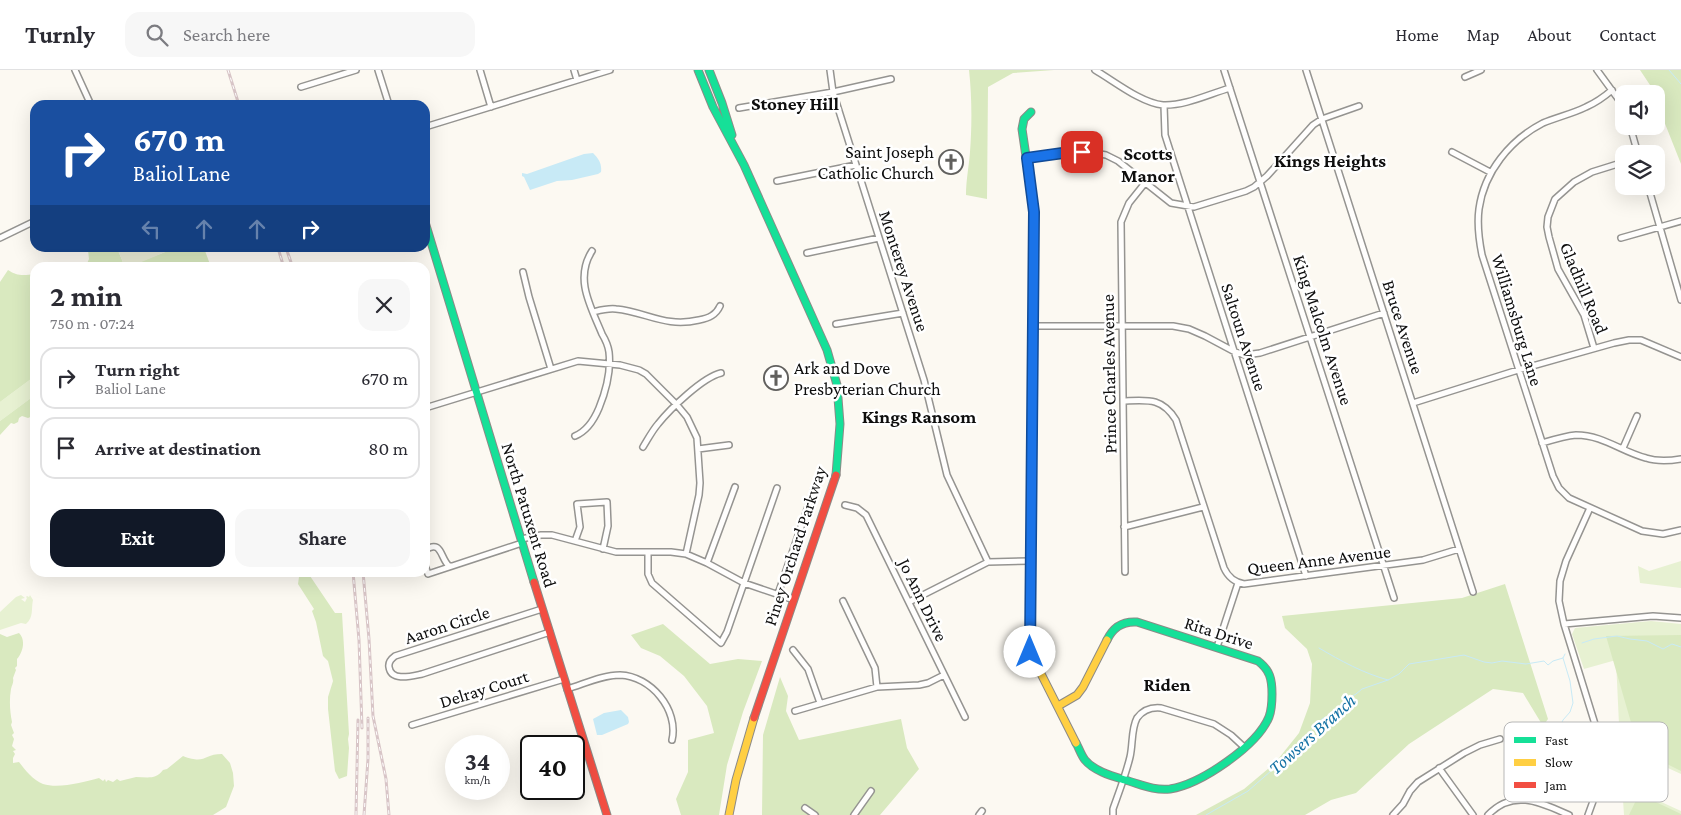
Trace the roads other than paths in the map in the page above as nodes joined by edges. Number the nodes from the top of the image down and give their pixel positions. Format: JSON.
{"nodes":[{"id":1,"x":76,"y":70,"type":"edge"},
{"id":2,"x":356,"y":70,"type":"edge"},
{"id":3,"x":378,"y":70,"type":"edge"},
{"id":4,"x":480,"y":70,"type":"edge"},
{"id":5,"x":574,"y":70,"type":"edge"},
{"id":6,"x":610,"y":70,"type":"edge"},
{"id":7,"x":698,"y":70,"type":"edge"},
{"id":8,"x":709,"y":70,"type":"edge"},
{"id":9,"x":830,"y":70,"type":"edge"},
{"id":10,"x":1095,"y":70,"type":"edge"},
{"id":11,"x":1224,"y":70,"type":"edge"},
{"id":12,"x":1306,"y":70,"type":"edge"},
{"id":13,"x":1481,"y":70,"type":"edge"},
{"id":14,"x":1597,"y":70,"type":"edge"},
{"id":15,"x":1465,"y":77,"type":"dead end"},
{"id":16,"x":891,"y":79,"type":"dead end"},
{"id":17,"x":577,"y":80,"type":"junction"},
{"id":18,"x":301,"y":87,"type":"dead end"},
{"id":19,"x":1230,"y":88,"type":"junction"},
{"id":20,"x":1612,"y":90,"type":"junction"},
{"id":21,"x":833,"y":92,"type":"junction"},
{"id":22,"x":1615,"y":94,"type":"edge"},
{"id":23,"x":89,"y":100,"type":"edge"},
{"id":24,"x":387,"y":100,"type":"edge"},
{"id":25,"x":1164,"y":105,"type":"junction"},
{"id":26,"x":1358,"y":106,"type":"dead end"},
{"id":27,"x":491,"y":107,"type":"junction"},
{"id":28,"x":739,"y":108,"type":"dead end"},
{"id":29,"x":1030,"y":112,"type":"dead end"},
{"id":30,"x":1322,"y":119,"type":"junction"},
{"id":31,"x":430,"y":125,"type":"edge"},
{"id":32,"x":736,"y":150,"type":"junction"},
{"id":33,"x":1452,"y":152,"type":"dead end"},
{"id":34,"x":1027,"y":158,"type":"junction"},
{"id":35,"x":856,"y":165,"type":"junction"},
{"id":36,"x":1615,"y":165,"type":"edge"},
{"id":37,"x":1490,"y":172,"type":"junction"},
{"id":38,"x":777,"y":181,"type":"dead end"},
{"id":39,"x":1261,"y":182,"type":"junction"},
{"id":40,"x":1145,"y":183,"type":"junction"},
{"id":41,"x":1651,"y":195,"type":"edge"},
{"id":42,"x":1188,"y":206,"type":"junction"},
{"id":43,"x":1681,"y":221,"type":"edge"},
{"id":44,"x":30,"y":223,"type":"edge"},
{"id":45,"x":1660,"y":227,"type":"junction"},
{"id":46,"x":0,"y":238,"type":"edge"},
{"id":47,"x":430,"y":238,"type":"edge"},
{"id":48,"x":879,"y":238,"type":"junction"},
{"id":49,"x":1621,"y":238,"type":"dead end"},
{"id":50,"x":592,"y":251,"type":"dead end"},
{"id":51,"x":807,"y":253,"type":"dead end"},
{"id":52,"x":523,"y":272,"type":"dead end"},
{"id":53,"x":1681,"y":300,"type":"edge"},
{"id":54,"x":720,"y":306,"type":"dead end"},
{"id":55,"x":593,"y":312,"type":"junction"},
{"id":56,"x":1384,"y":312,"type":"junction"},
{"id":57,"x":903,"y":313,"type":"junction"},
{"id":58,"x":836,"y":324,"type":"dead end"},
{"id":59,"x":1033,"y":326,"type":"junction"},
{"id":60,"x":1122,"y":326,"type":"junction"},
{"id":61,"x":1310,"y":337,"type":"junction"},
{"id":62,"x":1594,"y":348,"type":"junction"},
{"id":63,"x":1235,"y":352,"type":"junction"},
{"id":64,"x":1681,"y":357,"type":"edge"},
{"id":65,"x":609,"y":364,"type":"junction"},
{"id":66,"x":551,"y":369,"type":"junction"},
{"id":67,"x":1518,"y":370,"type":"junction"},
{"id":68,"x":721,"y":373,"type":"dead end"},
{"id":69,"x":477,"y":392,"type":"junction"},
{"id":70,"x":1123,"y":401,"type":"junction"},
{"id":71,"x":1413,"y":404,"type":"junction"},
{"id":72,"x":677,"y":405,"type":"junction"},
{"id":73,"x":430,"y":406,"type":"edge"},
{"id":74,"x":1637,"y":416,"type":"dead end"},
{"id":75,"x":575,"y":436,"type":"dead end"},
{"id":76,"x":1542,"y":443,"type":"junction"},
{"id":77,"x":729,"y":445,"type":"dead end"},
{"id":78,"x":643,"y":446,"type":"dead end"},
{"id":79,"x":1623,"y":448,"type":"junction"},
{"id":80,"x":698,"y":449,"type":"junction"},
{"id":81,"x":1681,"y":459,"type":"edge"},
{"id":82,"x":735,"y":487,"type":"dead end"},
{"id":83,"x":777,"y":488,"type":"dead end"},
{"id":84,"x":814,"y":489,"type":"dead end"},
{"id":85,"x":846,"y":505,"type":"dead end"},
{"id":86,"x":1204,"y":507,"type":"junction"},
{"id":87,"x":1590,"y":508,"type":"junction"},
{"id":88,"x":1124,"y":527,"type":"junction"},
{"id":89,"x":1681,"y":530,"type":"edge"},
{"id":90,"x":522,"y":541,"type":"junction"},
{"id":91,"x":575,"y":541,"type":"junction"},
{"id":92,"x":430,"y":547,"type":"edge"},
{"id":93,"x":603,"y":549,"type":"junction"},
{"id":94,"x":1459,"y":549,"type":"junction"},
{"id":95,"x":648,"y":553,"type":"junction"},
{"id":96,"x":686,"y":554,"type":"junction"},
{"id":97,"x":1031,"y":561,"type":"junction"},
{"id":98,"x":988,"y":562,"type":"junction"},
{"id":99,"x":707,"y":563,"type":"junction"},
{"id":100,"x":452,"y":566,"type":"junction"},
{"id":101,"x":1384,"y":566,"type":"junction"},
{"id":102,"x":1125,"y":572,"type":"dead end"},
{"id":103,"x":430,"y":573,"type":"edge"},
{"id":104,"x":1306,"y":576,"type":"junction"},
{"id":105,"x":744,"y":583,"type":"junction"},
{"id":106,"x":1238,"y":583,"type":"junction"},
{"id":107,"x":1473,"y":592,"type":"dead end"},
{"id":108,"x":778,"y":594,"type":"junction"},
{"id":109,"x":1394,"y":598,"type":"dead end"},
{"id":110,"x":794,"y":600,"type":"junction"},
{"id":111,"x":843,"y":601,"type":"dead end"},
{"id":112,"x":909,"y":602,"type":"junction"},
{"id":113,"x":542,"y":609,"type":"junction"},
{"id":114,"x":1681,"y":618,"type":"edge"},
{"id":115,"x":1564,"y":624,"type":"junction"},
{"id":116,"x":550,"y":632,"type":"junction"},
{"id":117,"x":1217,"y":648,"type":"junction"},
{"id":118,"x":794,"y":650,"type":"dead end"},
{"id":119,"x":944,"y":675,"type":"junction"},
{"id":120,"x":564,"y":679,"type":"junction"},
{"id":121,"x":877,"y":687,"type":"junction"},
{"id":122,"x":567,"y":689,"type":"junction"},
{"id":123,"x":820,"y":703,"type":"junction"},
{"id":124,"x":1058,"y":706,"type":"junction"},
{"id":125,"x":795,"y":711,"type":"dead end"},
{"id":126,"x":965,"y":718,"type":"dead end"},
{"id":127,"x":1595,"y":722,"type":"edge"},
{"id":128,"x":412,"y":725,"type":"dead end"},
{"id":129,"x":1500,"y":739,"type":"dead end"},
{"id":130,"x":672,"y":740,"type":"dead end"},
{"id":131,"x":1244,"y":747,"type":"junction"},
{"id":132,"x":1440,"y":768,"type":"junction"},
{"id":133,"x":1123,"y":779,"type":"junction"},
{"id":134,"x":872,"y":791,"type":"dead end"},
{"id":135,"x":1508,"y":802,"type":"edge"},
{"id":136,"x":1538,"y":802,"type":"edge"},
{"id":137,"x":1593,"y":802,"type":"edge"},
{"id":138,"x":805,"y":808,"type":"dead end"},
{"id":139,"x":607,"y":815,"type":"edge"},
{"id":140,"x":730,"y":815,"type":"edge"},
{"id":141,"x":816,"y":815,"type":"edge"},
{"id":142,"x":854,"y":815,"type":"edge"},
{"id":143,"x":1113,"y":815,"type":"edge"},
{"id":144,"x":1394,"y":815,"type":"edge"},
{"id":145,"x":1473,"y":815,"type":"edge"},
{"id":146,"x":1488,"y":815,"type":"edge"},
{"id":147,"x":1569,"y":815,"type":"edge"},
{"id":148,"x":1588,"y":815,"type":"edge"}],
"edges":[{"from":1,"to":23,"type":"street"},
{"from":2,"to":18,"type":"street"},
{"from":3,"to":24,"type":"street"},
{"from":4,"to":27,"type":"street"},
{"from":5,"to":17,"type":"street"},
{"from":6,"to":17,"type":"street"},
{"from":7,"to":32,"type":"street","name":"Piney Orchard Parkway"},
{"from":8,"to":32,"type":"street","name":"Piney Orchard Parkway"},
{"from":9,"to":21,"type":"street","name":"Monterey Avenue"},
{"from":10,"to":25,"type":"street"},
{"from":11,"to":19,"type":"street","name":"King Malcolm Avenue"},
{"from":12,"to":30,"type":"street","name":"Bruce Avenue"},
{"from":13,"to":15,"type":"street"},
{"from":14,"to":20,"type":"street"},
{"from":16,"to":21,"type":"street"},
{"from":17,"to":27,"type":"street"},
{"from":19,"to":25,"type":"street"},
{"from":19,"to":39,"type":"street","name":"King Malcolm Avenue"},
{"from":20,"to":22,"type":"street"},
{"from":20,"to":37,"type":"street","name":"Williamsburg Lane"},
{"from":21,"to":28,"type":"street"},
{"from":21,"to":35,"type":"street","name":"Monterey Avenue"},
{"from":25,"to":42,"type":"street","name":"Saltoun Avenue"},
{"from":26,"to":30,"type":"street"},
{"from":27,"to":31,"type":"street"},
{"from":29,"to":34,"type":"street","name":"Rita Drive"},
{"from":30,"to":39,"type":"street"},
{"from":30,"to":56,"type":"street","name":"Bruce Avenue"},
{"from":32,"to":110,"type":"street","name":"Piney Orchard Parkway"},
{"from":33,"to":37,"type":"street"},
{"from":34,"to":40,"type":"street"},
{"from":34,"to":59,"type":"street","name":"Rita Drive"},
{"from":35,"to":38,"type":"street"},
{"from":35,"to":48,"type":"street","name":"Monterey Avenue"},
{"from":36,"to":62,"type":"street","name":"Gladhill Road"},
{"from":37,"to":67,"type":"street","name":"Williamsburg Lane"},
{"from":39,"to":42,"type":"street"},
{"from":39,"to":61,"type":"street","name":"King Malcolm Avenue"},
{"from":40,"to":42,"type":"street"},
{"from":40,"to":60,"type":"street","name":"Prince Charles Avenue"},
{"from":41,"to":45,"type":"street"},
{"from":42,"to":63,"type":"street","name":"Saltoun Avenue"},
{"from":43,"to":45,"type":"street"},
{"from":44,"to":46,"type":"street"},
{"from":45,"to":49,"type":"street"},
{"from":45,"to":53,"type":"street"},
{"from":47,"to":69,"type":"street","name":"North Patuxent Road"},
{"from":48,"to":51,"type":"street"},
{"from":48,"to":57,"type":"street","name":"Monterey Avenue"},
{"from":50,"to":55,"type":"street"},
{"from":52,"to":66,"type":"street"},
{"from":54,"to":55,"type":"street"},
{"from":55,"to":65,"type":"street"},
{"from":56,"to":61,"type":"street"},
{"from":56,"to":71,"type":"street","name":"Bruce Avenue"},
{"from":57,"to":58,"type":"street"},
{"from":57,"to":98,"type":"street","name":"Monterey Avenue"},
{"from":59,"to":60,"type":"street"},
{"from":59,"to":97,"type":"street","name":"Rita Drive"},
{"from":60,"to":63,"type":"street"},
{"from":60,"to":70,"type":"street","name":"Prince Charles Avenue"},
{"from":61,"to":63,"type":"street"},
{"from":61,"to":101,"type":"street","name":"King Malcolm Avenue"},
{"from":62,"to":64,"type":"street"},
{"from":62,"to":67,"type":"street"},
{"from":63,"to":104,"type":"street","name":"Saltoun Avenue"},
{"from":65,"to":66,"type":"street"},
{"from":65,"to":72,"type":"street"},
{"from":65,"to":75,"type":"street"},
{"from":66,"to":69,"type":"street"},
{"from":67,"to":71,"type":"street"},
{"from":67,"to":76,"type":"street","name":"Williamsburg Lane"},
{"from":68,"to":72,"type":"street"},
{"from":69,"to":73,"type":"street"},
{"from":69,"to":90,"type":"street","name":"North Patuxent Road"},
{"from":70,"to":86,"type":"street","name":"Queen Anne Avenue"},
{"from":70,"to":88,"type":"street","name":"Prince Charles Avenue"},
{"from":71,"to":94,"type":"street","name":"Bruce Avenue"},
{"from":72,"to":78,"type":"street"},
{"from":72,"to":80,"type":"street"},
{"from":74,"to":79,"type":"street"},
{"from":76,"to":79,"type":"street"},
{"from":76,"to":87,"type":"street","name":"Williamsburg Lane"},
{"from":77,"to":80,"type":"street"},
{"from":79,"to":81,"type":"street"},
{"from":80,"to":96,"type":"street"},
{"from":82,"to":99,"type":"street"},
{"from":83,"to":105,"type":"street"},
{"from":84,"to":108,"type":"street"},
{"from":85,"to":112,"type":"street","name":"Jo Ann Drive"},
{"from":86,"to":88,"type":"street"},
{"from":86,"to":106,"type":"street","name":"Queen Anne Avenue"},
{"from":87,"to":89,"type":"street","name":"Williamsburg Lane"},
{"from":87,"to":115,"type":"street"},
{"from":88,"to":102,"type":"street","name":"Prince Charles Avenue"},
{"from":90,"to":91,"type":"street"},
{"from":90,"to":100,"type":"street"},
{"from":90,"to":113,"type":"street","name":"North Patuxent Road"},
{"from":91,"to":93,"type":"street"},
{"from":91,"to":93,"type":"street"},
{"from":92,"to":100,"type":"street"},
{"from":93,"to":95,"type":"street"},
{"from":94,"to":101,"type":"street","name":"Queen Anne Avenue"},
{"from":94,"to":107,"type":"street","name":"Bruce Avenue"},
{"from":95,"to":96,"type":"street"},
{"from":95,"to":105,"type":"street"},
{"from":96,"to":99,"type":"street"},
{"from":97,"to":98,"type":"street"},
{"from":97,"to":124,"type":"street","name":"Rita Drive"},
{"from":98,"to":112,"type":"street"},
{"from":99,"to":105,"type":"street"},
{"from":100,"to":103,"type":"street"},
{"from":101,"to":104,"type":"street","name":"Queen Anne Avenue"},
{"from":101,"to":109,"type":"street","name":"King Malcolm Avenue"},
{"from":104,"to":106,"type":"street","name":"Queen Anne Avenue"},
{"from":105,"to":108,"type":"street"},
{"from":106,"to":117,"type":"street"},
{"from":108,"to":110,"type":"street"},
{"from":110,"to":140,"type":"street","name":"Piney Orchard Parkway"},
{"from":111,"to":121,"type":"street"},
{"from":112,"to":119,"type":"street","name":"Jo Ann Drive"},
{"from":113,"to":116,"type":"street","name":"North Patuxent Road"},
{"from":113,"to":116,"type":"street","name":"Aaron Circle"},
{"from":114,"to":115,"type":"street"},
{"from":115,"to":127,"type":"street"},
{"from":116,"to":120,"type":"street","name":"North Patuxent Road"},
{"from":117,"to":124,"type":"street","name":"Rita Drive"},
{"from":117,"to":131,"type":"street","name":"Rita Drive"},
{"from":118,"to":123,"type":"street"},
{"from":119,"to":121,"type":"street"},
{"from":119,"to":126,"type":"street","name":"Jo Ann Drive"},
{"from":120,"to":122,"type":"street","name":"North Patuxent Road"},
{"from":120,"to":128,"type":"street","name":"Delray Court"},
{"from":121,"to":123,"type":"street"},
{"from":122,"to":130,"type":"street"},
{"from":122,"to":139,"type":"street","name":"North Patuxent Road"},
{"from":123,"to":125,"type":"street"},
{"from":124,"to":133,"type":"street","name":"Rita Drive"},
{"from":129,"to":132,"type":"street"},
{"from":131,"to":133,"type":"street","name":"Rita Drive"},
{"from":131,"to":133,"type":"street"},
{"from":132,"to":144,"type":"street"},
{"from":132,"to":145,"type":"street"},
{"from":133,"to":143,"type":"street"},
{"from":134,"to":142,"type":"street"},
{"from":135,"to":146,"type":"street"},
{"from":136,"to":147,"type":"street"},
{"from":137,"to":148,"type":"street"},
{"from":138,"to":141,"type":"street"}]}
